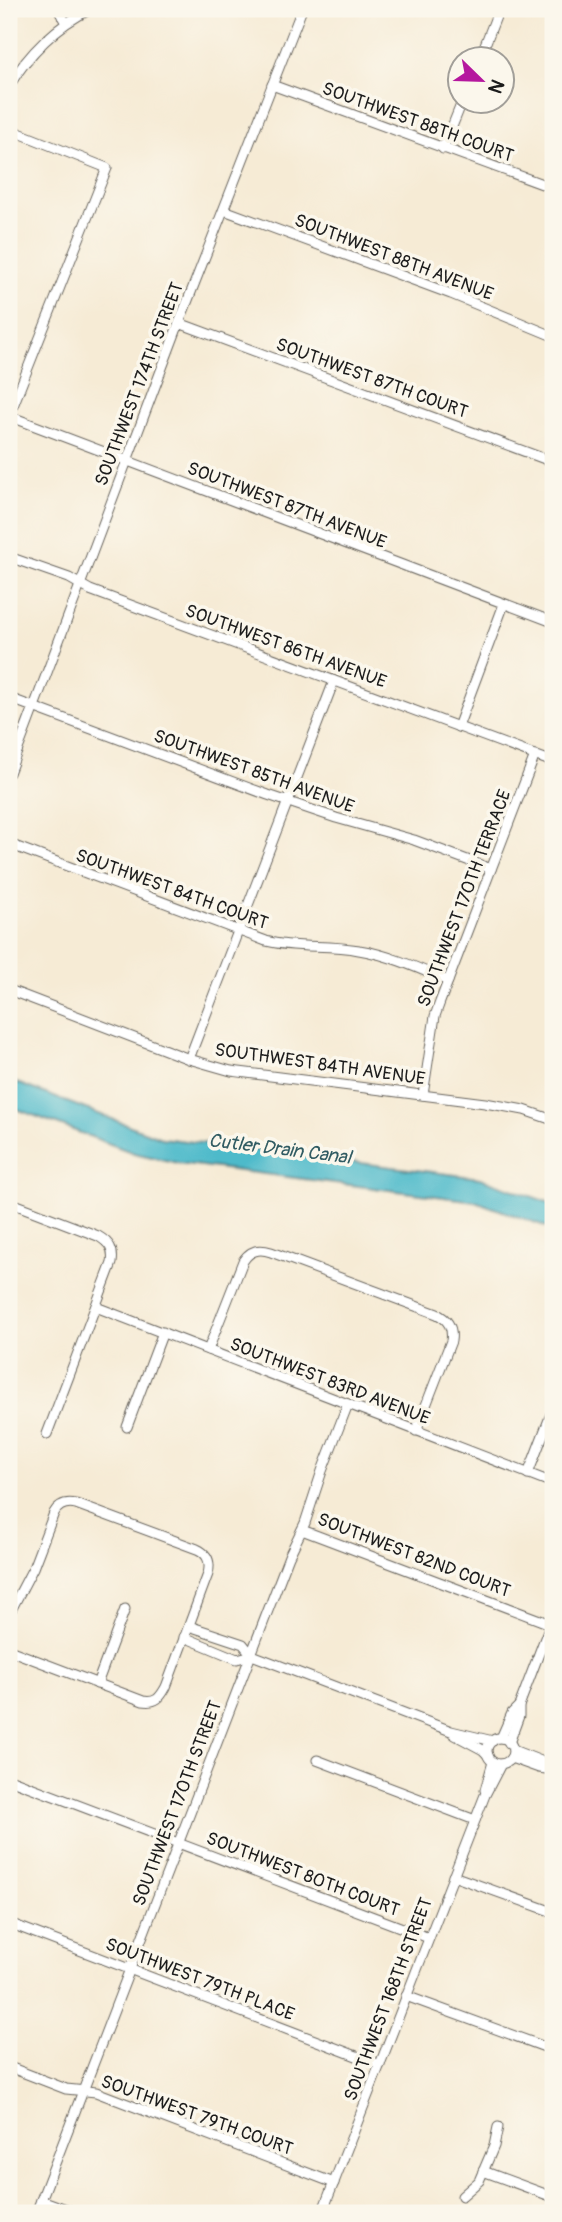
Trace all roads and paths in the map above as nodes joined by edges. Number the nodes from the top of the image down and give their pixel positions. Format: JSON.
{"nodes":[{"id":1,"x":58,"y":9,"type":"edge"},
{"id":2,"x":91,"y":9,"type":"edge"},
{"id":3,"x":302,"y":9,"type":"edge"},
{"id":4,"x":499,"y":9,"type":"edge"},
{"id":5,"x":66,"y":23,"type":"junction"},
{"id":6,"x":484,"y":46,"type":"edge"},
{"id":7,"x":272,"y":85,"type":"junction"},
{"id":8,"x":9,"y":86,"type":"edge"},
{"id":9,"x":456,"y":116,"type":"edge"},
{"id":10,"x":9,"y":130,"type":"edge"},
{"id":11,"x":443,"y":149,"type":"junction"},
{"id":12,"x":553,"y":188,"type":"edge"},
{"id":13,"x":224,"y":210,"type":"junction"},
{"id":14,"x":179,"y":323,"type":"junction"},
{"id":15,"x":553,"y":335,"type":"edge"},
{"id":16,"x":9,"y":416,"type":"edge"},
{"id":17,"x":127,"y":461,"type":"junction"},
{"id":18,"x":553,"y":462,"type":"edge"},
{"id":19,"x":9,"y":557,"type":"edge"},
{"id":20,"x":79,"y":584,"type":"junction"},
{"id":21,"x":504,"y":604,"type":"junction"},
{"id":22,"x":553,"y":622,"type":"edge"},
{"id":23,"x":334,"y":681,"type":"junction"},
{"id":24,"x":9,"y":698,"type":"edge"},
{"id":25,"x":33,"y":707,"type":"junction"},
{"id":26,"x":458,"y":727,"type":"junction"},
{"id":27,"x":535,"y":755,"type":"junction"},
{"id":28,"x":553,"y":762,"type":"edge"},
{"id":29,"x":9,"y":773,"type":"edge"},
{"id":30,"x":288,"y":801,"type":"junction"},
{"id":31,"x":9,"y":845,"type":"edge"},
{"id":32,"x":491,"y":869,"type":"junction"},
{"id":33,"x":238,"y":930,"type":"junction"},
{"id":34,"x":448,"y":981,"type":"junction"},
{"id":35,"x":9,"y":990,"type":"edge"},
{"id":36,"x":189,"y":1059,"type":"junction"},
{"id":37,"x":423,"y":1095,"type":"junction"},
{"id":38,"x":553,"y":1120,"type":"edge"},
{"id":39,"x":9,"y":1202,"type":"edge"},
{"id":40,"x":96,"y":1307,"type":"junction"},
{"id":41,"x":163,"y":1332,"type":"junction"},
{"id":42,"x":208,"y":1350,"type":"junction"},
{"id":43,"x":348,"y":1404,"type":"junction"},
{"id":44,"x":553,"y":1409,"type":"edge"},
{"id":45,"x":127,"y":1427,"type":"dead end"},
{"id":46,"x":416,"y":1432,"type":"junction"},
{"id":47,"x":47,"y":1434,"type":"dead end"},
{"id":48,"x":528,"y":1474,"type":"junction"},
{"id":49,"x":553,"y":1483,"type":"edge"},
{"id":50,"x":302,"y":1530,"type":"junction"},
{"id":51,"x":125,"y":1609,"type":"dead end"},
{"id":52,"x":9,"y":1614,"type":"edge"},
{"id":53,"x":552,"y":1622,"type":"edge"},
{"id":54,"x":188,"y":1626,"type":"junction"},
{"id":55,"x":184,"y":1637,"type":"junction"},
{"id":56,"x":9,"y":1650,"type":"edge"},
{"id":57,"x":251,"y":1655,"type":"junction"},
{"id":58,"x":97,"y":1684,"type":"junction"},
{"id":59,"x":451,"y":1731,"type":"junction"},
{"id":60,"x":505,"y":1746,"type":"junction"},
{"id":61,"x":317,"y":1760,"type":"dead end"},
{"id":62,"x":494,"y":1760,"type":"junction"},
{"id":63,"x":552,"y":1769,"type":"edge"},
{"id":64,"x":9,"y":1779,"type":"edge"},
{"id":65,"x":475,"y":1820,"type":"junction"},
{"id":66,"x":178,"y":1843,"type":"junction"},
{"id":67,"x":453,"y":1876,"type":"junction"},
{"id":68,"x":553,"y":1912,"type":"edge"},
{"id":69,"x":9,"y":1923,"type":"edge"},
{"id":70,"x":429,"y":1938,"type":"junction"},
{"id":71,"x":129,"y":1968,"type":"junction"},
{"id":72,"x":406,"y":1996,"type":"junction"},
{"id":73,"x":553,"y":2050,"type":"edge"},
{"id":74,"x":380,"y":2065,"type":"junction"},
{"id":75,"x":9,"y":2067,"type":"edge"},
{"id":76,"x":82,"y":2090,"type":"junction"},
{"id":77,"x":498,"y":2127,"type":"dead end"},
{"id":78,"x":483,"y":2171,"type":"junction"},
{"id":79,"x":334,"y":2183,"type":"junction"},
{"id":80,"x":462,"y":2196,"type":"dead end"},
{"id":81,"x":553,"y":2197,"type":"edge"},
{"id":82,"x":41,"y":2200,"type":"junction"},
{"id":83,"x":36,"y":2213,"type":"edge"},
{"id":84,"x":77,"y":2213,"type":"edge"},
{"id":85,"x":322,"y":2213,"type":"edge"}],
"edges":[{"from":1,"to":5,"type":"street"},
{"from":2,"to":5,"type":"street"},
{"from":3,"to":7,"type":"street","name":"SOUTHWEST 174TH STREET"},
{"from":4,"to":6,"type":"street"},
{"from":5,"to":8,"type":"street"},
{"from":7,"to":11,"type":"street","name":"SOUTHWEST 88TH COURT"},
{"from":7,"to":13,"type":"street","name":"SOUTHWEST 174TH STREET"},
{"from":9,"to":11,"type":"street"},
{"from":10,"to":16,"type":"street"},
{"from":11,"to":12,"type":"street","name":"SOUTHWEST 88TH COURT"},
{"from":13,"to":14,"type":"street","name":"SOUTHWEST 174TH STREET"},
{"from":13,"to":15,"type":"street","name":"SOUTHWEST 88TH AVENUE"},
{"from":14,"to":17,"type":"street","name":"SOUTHWEST 174TH STREET"},
{"from":14,"to":18,"type":"street","name":"SOUTHWEST 87TH COURT"},
{"from":16,"to":17,"type":"street","name":"SOUTHWEST 87TH AVENUE"},
{"from":17,"to":20,"type":"street","name":"SOUTHWEST 174TH STREET"},
{"from":17,"to":21,"type":"street","name":"SOUTHWEST 87TH AVENUE"},
{"from":19,"to":20,"type":"street","name":"SOUTHWEST 86TH AVENUE"},
{"from":20,"to":23,"type":"street","name":"SOUTHWEST 86TH AVENUE"},
{"from":20,"to":25,"type":"street","name":"SOUTHWEST 174TH STREET"},
{"from":21,"to":22,"type":"street","name":"SOUTHWEST 87TH AVENUE"},
{"from":21,"to":26,"type":"street"},
{"from":23,"to":26,"type":"street","name":"SOUTHWEST 86TH AVENUE"},
{"from":23,"to":30,"type":"street"},
{"from":24,"to":25,"type":"street","name":"SOUTHWEST 85TH AVENUE"},
{"from":25,"to":29,"type":"street","name":"SOUTHWEST 174TH STREET"},
{"from":25,"to":30,"type":"street","name":"SOUTHWEST 85TH AVENUE"},
{"from":26,"to":27,"type":"street","name":"SOUTHWEST 86TH AVENUE"},
{"from":27,"to":28,"type":"street","name":"SOUTHWEST 86TH AVENUE"},
{"from":27,"to":32,"type":"street","name":"SOUTHWEST 170TH TERRACE"},
{"from":30,"to":32,"type":"street","name":"SOUTHWEST 85TH AVENUE"},
{"from":30,"to":33,"type":"street"},
{"from":31,"to":33,"type":"street","name":"SOUTHWEST 84TH COURT"},
{"from":32,"to":34,"type":"street","name":"SOUTHWEST 170TH TERRACE"},
{"from":33,"to":34,"type":"street","name":"SOUTHWEST 84TH COURT"},
{"from":33,"to":36,"type":"street"},
{"from":34,"to":37,"type":"street","name":"SOUTHWEST 170TH TERRACE"},
{"from":35,"to":36,"type":"street","name":"SOUTHWEST 84TH AVENUE"},
{"from":36,"to":37,"type":"street","name":"SOUTHWEST 84TH AVENUE"},
{"from":37,"to":38,"type":"street","name":"SOUTHWEST 84TH AVENUE"},
{"from":39,"to":40,"type":"street"},
{"from":40,"to":41,"type":"street","name":"SOUTHWEST 83RD AVENUE"},
{"from":40,"to":47,"type":"street"},
{"from":41,"to":42,"type":"street","name":"SOUTHWEST 83RD AVENUE"},
{"from":41,"to":45,"type":"street"},
{"from":42,"to":43,"type":"street","name":"SOUTHWEST 83RD AVENUE"},
{"from":42,"to":46,"type":"street"},
{"from":43,"to":46,"type":"street","name":"SOUTHWEST 83RD AVENUE"},
{"from":43,"to":50,"type":"street","name":"SOUTHWEST 170TH STREET"},
{"from":44,"to":48,"type":"street"},
{"from":46,"to":48,"type":"street","name":"SOUTHWEST 83RD AVENUE"},
{"from":48,"to":49,"type":"street","name":"SOUTHWEST 83RD AVENUE"},
{"from":50,"to":53,"type":"street","name":"SOUTHWEST 82ND COURT"},
{"from":50,"to":57,"type":"street","name":"SOUTHWEST 170TH STREET"},
{"from":51,"to":58,"type":"street"},
{"from":52,"to":54,"type":"street"},
{"from":53,"to":60,"type":"street"},
{"from":54,"to":55,"type":"street"},
{"from":54,"to":57,"type":"street"},
{"from":55,"to":57,"type":"street"},
{"from":55,"to":58,"type":"street"},
{"from":56,"to":58,"type":"street"},
{"from":57,"to":59,"type":"street"},
{"from":57,"to":66,"type":"street","name":"SOUTHWEST 170TH STREET"},
{"from":59,"to":60,"type":"street"},
{"from":59,"to":62,"type":"street"},
{"from":60,"to":62,"type":"street"},
{"from":60,"to":62,"type":"street","name":"SOUTHWEST 168TH STREET"},
{"from":60,"to":63,"type":"street"},
{"from":61,"to":65,"type":"street"},
{"from":62,"to":65,"type":"street","name":"SOUTHWEST 168TH STREET"},
{"from":64,"to":66,"type":"street","name":"SOUTHWEST 80TH COURT"},
{"from":65,"to":67,"type":"street","name":"SOUTHWEST 168TH STREET"},
{"from":66,"to":70,"type":"street","name":"SOUTHWEST 80TH COURT"},
{"from":66,"to":71,"type":"street","name":"SOUTHWEST 170TH STREET"},
{"from":67,"to":68,"type":"street"},
{"from":67,"to":70,"type":"street","name":"SOUTHWEST 168TH STREET"},
{"from":69,"to":71,"type":"street","name":"SOUTHWEST 79TH PLACE"},
{"from":70,"to":72,"type":"street","name":"SOUTHWEST 168TH STREET"},
{"from":71,"to":74,"type":"street","name":"SOUTHWEST 79TH PLACE"},
{"from":71,"to":76,"type":"street","name":"SOUTHWEST 170TH STREET"},
{"from":72,"to":73,"type":"street"},
{"from":72,"to":74,"type":"street","name":"SOUTHWEST 168TH STREET"},
{"from":74,"to":79,"type":"street","name":"SOUTHWEST 168TH STREET"},
{"from":75,"to":76,"type":"street","name":"SOUTHWEST 79TH COURT"},
{"from":76,"to":79,"type":"street","name":"SOUTHWEST 79TH COURT"},
{"from":76,"to":82,"type":"street","name":"SOUTHWEST 170TH STREET"},
{"from":77,"to":78,"type":"street"},
{"from":78,"to":80,"type":"street"},
{"from":78,"to":81,"type":"street"},
{"from":79,"to":85,"type":"street","name":"SOUTHWEST 168TH STREET"},
{"from":82,"to":83,"type":"street","name":"SOUTHWEST 170TH STREET"},
{"from":82,"to":84,"type":"street"}]}
